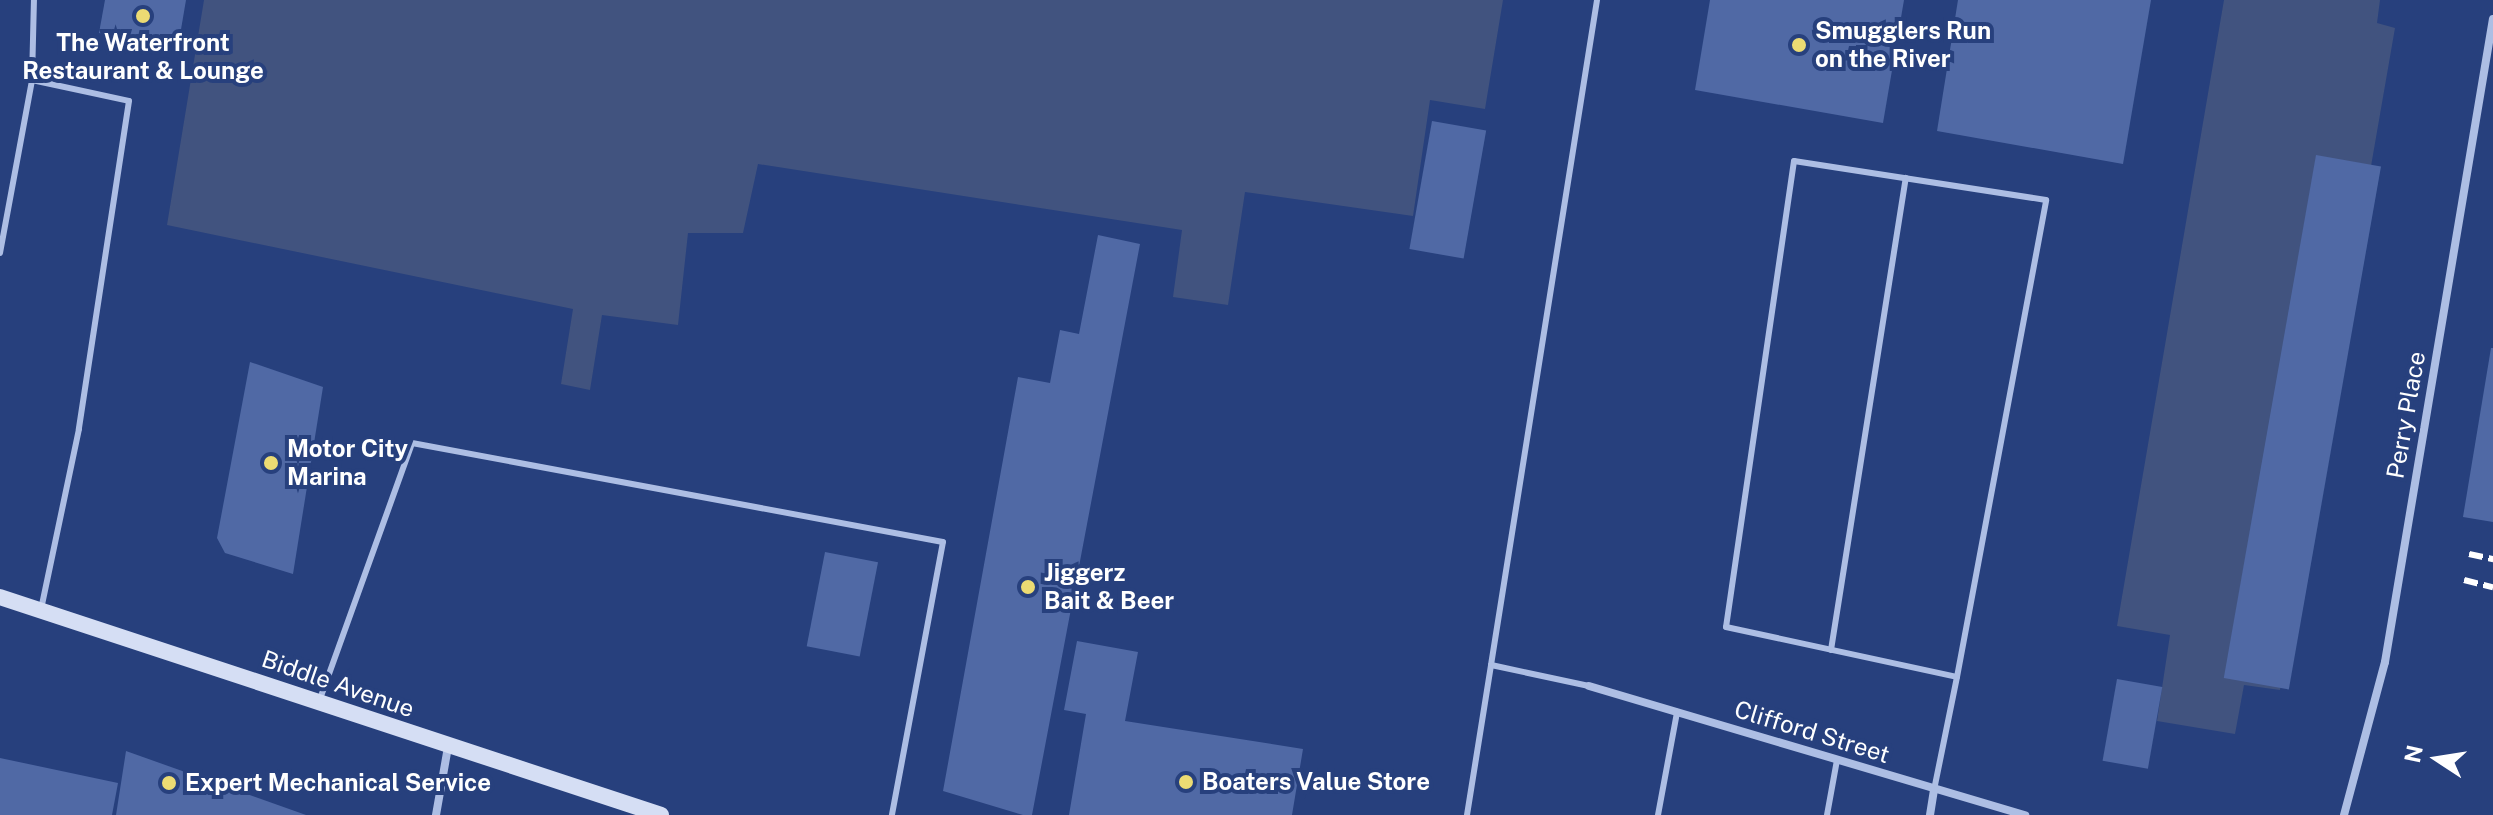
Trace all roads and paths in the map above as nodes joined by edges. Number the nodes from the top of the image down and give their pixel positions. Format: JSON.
{"nodes":[{"id":1,"x":34,"y":0,"type":"edge"},
{"id":2,"x":1597,"y":0,"type":"edge"},
{"id":3,"x":2493,"y":19,"type":"edge"},
{"id":4,"x":32,"y":80,"type":"junction"},
{"id":5,"x":1906,"y":178,"type":"junction"},
{"id":6,"x":0,"y":253,"type":"edge"},
{"id":7,"x":0,"y":597,"type":"edge"},
{"id":8,"x":41,"y":611,"type":"junction"},
{"id":9,"x":1831,"y":650,"type":"junction"},
{"id":10,"x":1491,"y":665,"type":"junction"},
{"id":11,"x":1957,"y":677,"type":"junction"},
{"id":12,"x":1589,"y":686,"type":"joint"},
{"id":13,"x":319,"y":703,"type":"junction"},
{"id":14,"x":1677,"y":712,"type":"junction"},
{"id":15,"x":448,"y":747,"type":"junction"},
{"id":16,"x":1837,"y":760,"type":"junction"},
{"id":17,"x":1934,"y":790,"type":"junction"},
{"id":18,"x":436,"y":815,"type":"edge"},
{"id":19,"x":661,"y":815,"type":"edge"},
{"id":20,"x":892,"y":815,"type":"edge"},
{"id":21,"x":1467,"y":815,"type":"edge"},
{"id":22,"x":1658,"y":815,"type":"edge"},
{"id":23,"x":1827,"y":815,"type":"edge"},
{"id":24,"x":1930,"y":815,"type":"edge"},
{"id":25,"x":2025,"y":815,"type":"edge"},
{"id":26,"x":2344,"y":815,"type":"edge"}],
"edges":[{"from":1,"to":4,"type":"lane"},
{"from":2,"to":10,"type":"lane"},
{"from":3,"to":26,"type":"street","name":"Perry Place"},
{"from":4,"to":6,"type":"lane"},
{"from":4,"to":8,"type":"lane"},
{"from":5,"to":9,"type":"lane"},
{"from":5,"to":9,"type":"lane"},
{"from":5,"to":11,"type":"lane"},
{"from":7,"to":8,"type":"main road","name":"Biddle Avenue"},
{"from":8,"to":13,"type":"main road","name":"Biddle Avenue"},
{"from":9,"to":11,"type":"lane"},
{"from":10,"to":12,"type":"lane"},
{"from":10,"to":21,"type":"lane"},
{"from":11,"to":17,"type":"lane"},
{"from":12,"to":14,"type":"street","name":"Clifford Street"},
{"from":13,"to":15,"type":"main road","name":"Biddle Avenue"},
{"from":13,"to":20,"type":"lane"},
{"from":14,"to":16,"type":"street","name":"Clifford Street"},
{"from":14,"to":22,"type":"lane"},
{"from":15,"to":18,"type":"street"},
{"from":15,"to":19,"type":"main road","name":"Biddle Avenue"},
{"from":16,"to":17,"type":"street","name":"Clifford Street"},
{"from":16,"to":23,"type":"lane"},
{"from":17,"to":24,"type":"street"},
{"from":17,"to":25,"type":"street","name":"Clifford Street"}]}
